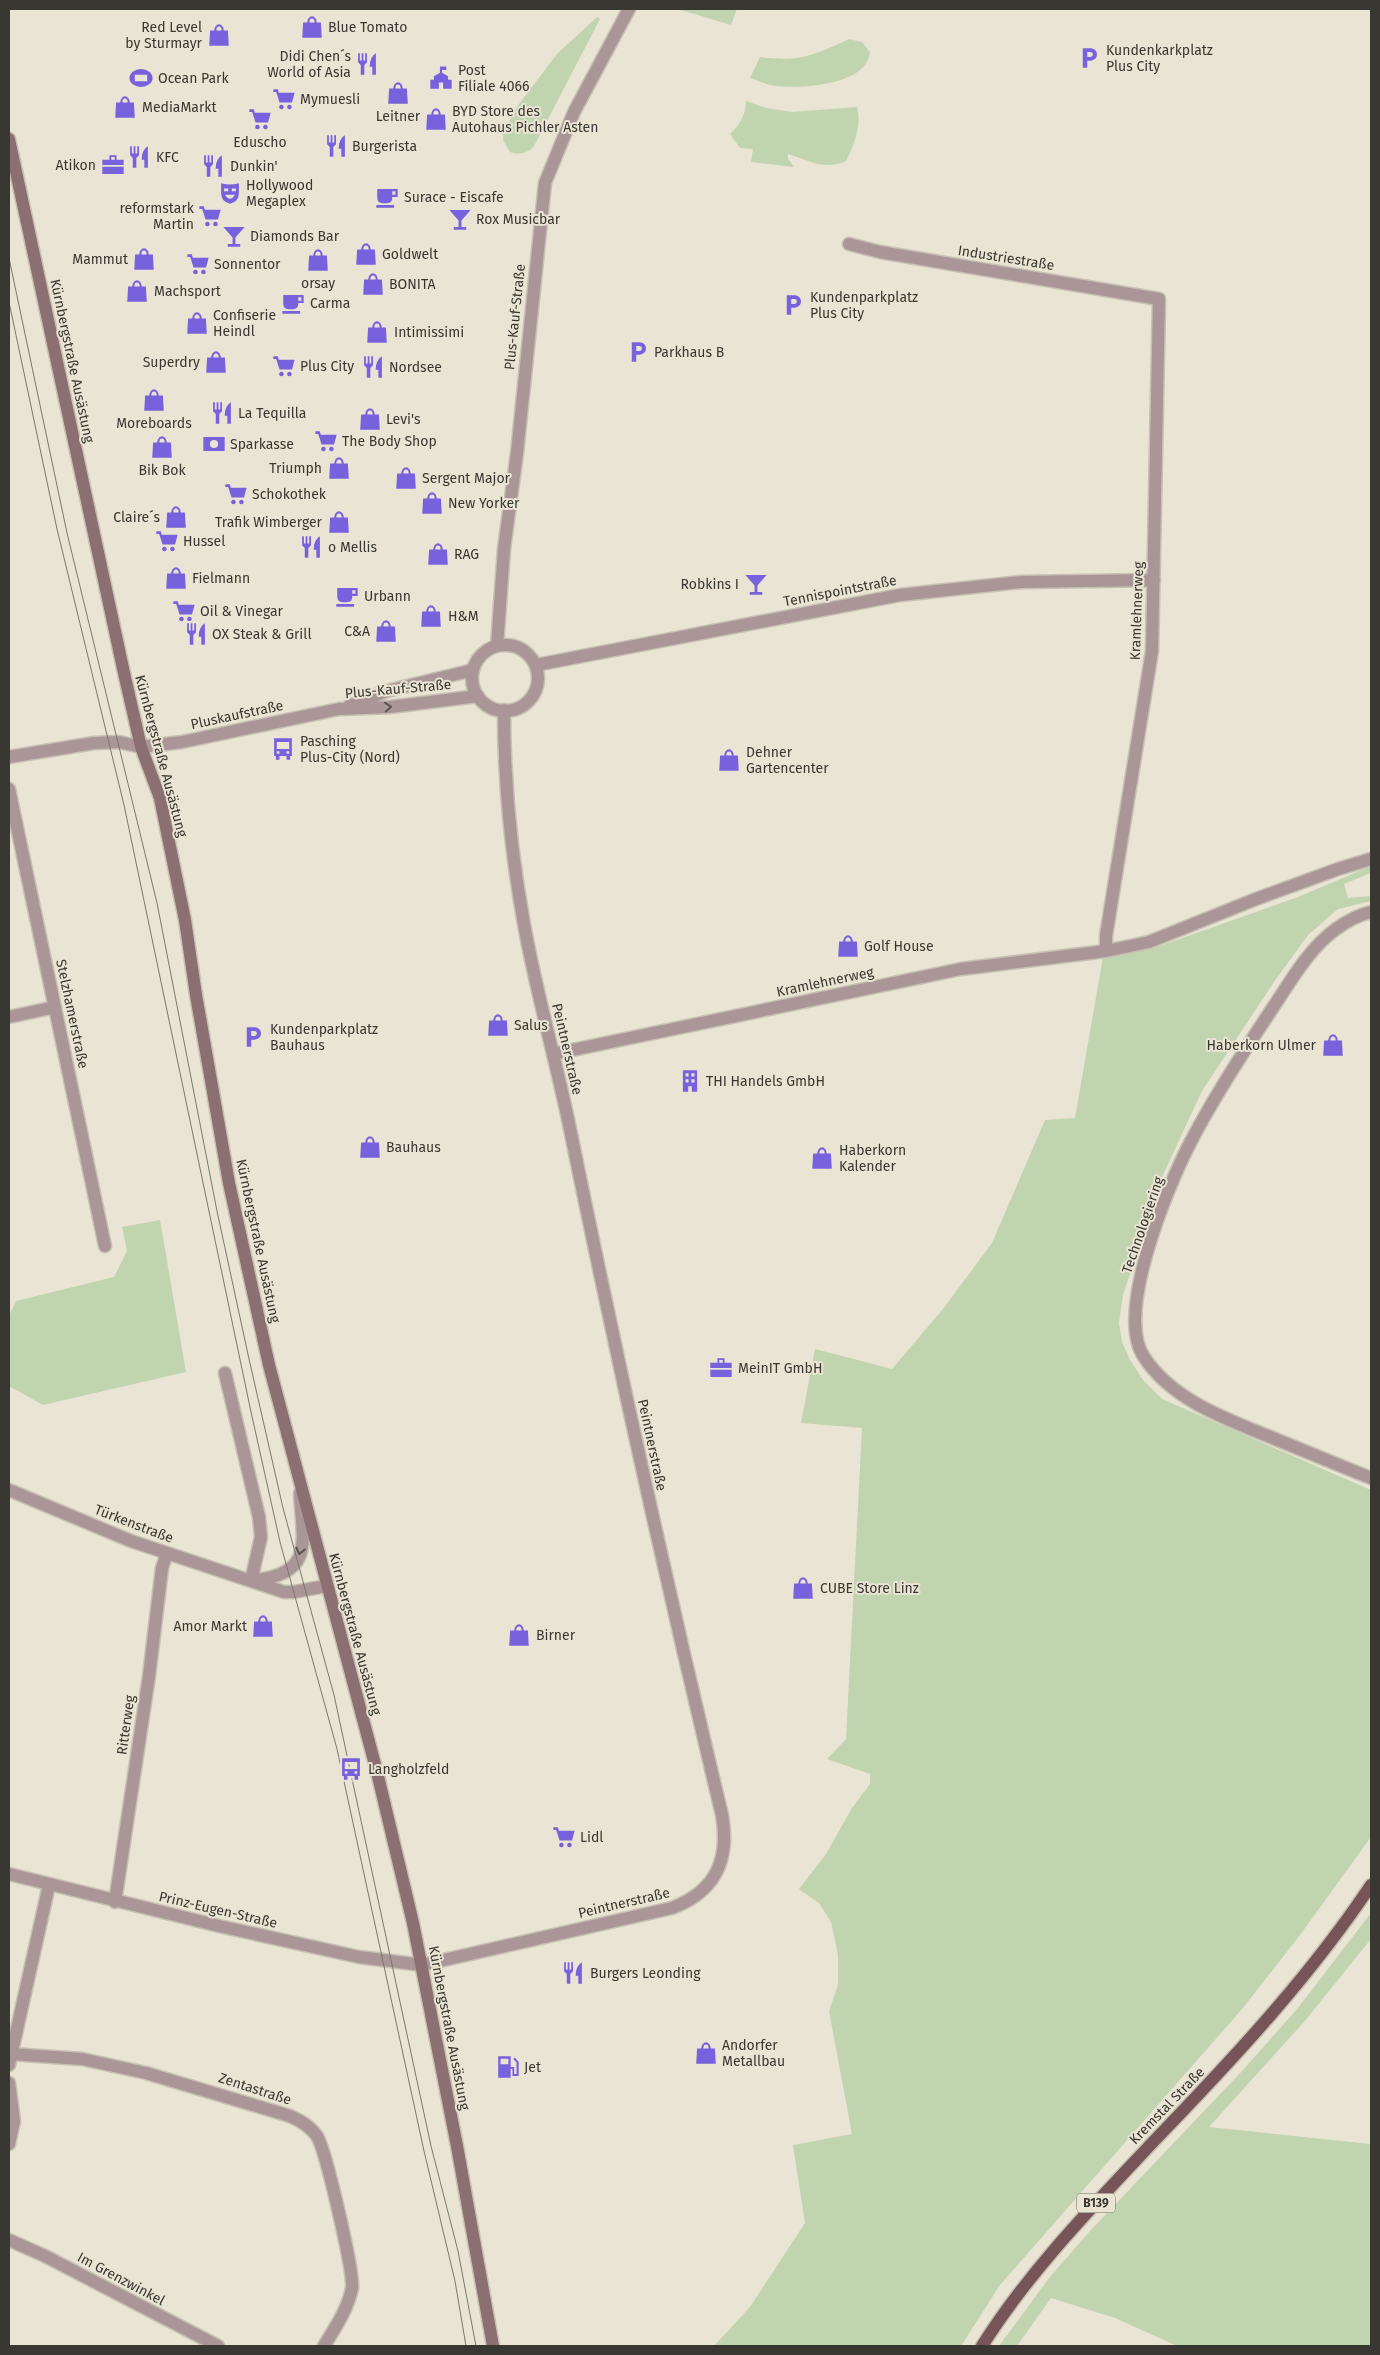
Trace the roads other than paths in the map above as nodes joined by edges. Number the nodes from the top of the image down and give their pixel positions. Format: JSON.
{"nodes":[{"id":1,"x":629,"y":9,"type":"edge"},
{"id":2,"x":9,"y":140,"type":"edge"},
{"id":3,"x":849,"y":244,"type":"dead end"},
{"id":4,"x":1159,"y":299,"type":"joint"},
{"id":5,"x":1154,"y":580,"type":"junction"},
{"id":6,"x":497,"y":646,"type":"junction"},
{"id":7,"x":536,"y":665,"type":"junction"},
{"id":8,"x":473,"y":670,"type":"junction"},
{"id":9,"x":478,"y":696,"type":"junction"},
{"id":10,"x":340,"y":709,"type":"junction"},
{"id":11,"x":504,"y":710,"type":"junction"},
{"id":12,"x":141,"y":747,"type":"junction"},
{"id":13,"x":9,"y":757,"type":"edge"},
{"id":14,"x":9,"y":789,"type":"edge"},
{"id":15,"x":1371,"y":859,"type":"edge"},
{"id":16,"x":1371,"y":912,"type":"edge"},
{"id":17,"x":1106,"y":951,"type":"junction"},
{"id":18,"x":55,"y":1007,"type":"junction"},
{"id":19,"x":9,"y":1017,"type":"edge"},
{"id":20,"x":553,"y":1054,"type":"junction"},
{"id":21,"x":105,"y":1246,"type":"dead end"},
{"id":22,"x":225,"y":1373,"type":"dead end"},
{"id":23,"x":1371,"y":1478,"type":"edge"},
{"id":24,"x":300,"y":1486,"type":"junction"},
{"id":25,"x":9,"y":1490,"type":"edge"},
{"id":26,"x":166,"y":1553,"type":"junction"},
{"id":27,"x":251,"y":1581,"type":"junction"},
{"id":28,"x":326,"y":1586,"type":"junction"},
{"id":29,"x":9,"y":1874,"type":"edge"},
{"id":30,"x":49,"y":1885,"type":"junction"},
{"id":31,"x":1371,"y":1885,"type":"edge"},
{"id":32,"x":115,"y":1902,"type":"junction"},
{"id":33,"x":422,"y":1965,"type":"junction"},
{"id":34,"x":10,"y":2060,"type":"edge"},
{"id":35,"x":9,"y":2082,"type":"edge"},
{"id":36,"x":9,"y":2144,"type":"edge"},
{"id":37,"x":9,"y":2240,"type":"edge"},
{"id":38,"x":218,"y":2346,"type":"edge"},
{"id":39,"x":324,"y":2346,"type":"edge"},
{"id":40,"x":493,"y":2346,"type":"edge"},
{"id":41,"x":982,"y":2346,"type":"edge"}],
"edges":[{"from":1,"to":6,"type":"street","name":"Plus-Kauf-Straße"},
{"from":2,"to":12,"type":"main road","name":"Kürnbergstraße Ausästung"},
{"from":3,"to":4,"type":"street","name":"Industriestraße"},
{"from":4,"to":5,"type":"street","name":"Kramlehnerweg"},
{"from":5,"to":7,"type":"street","name":"Tennispointstraße"},
{"from":5,"to":17,"type":"street","name":"Kramlehnerweg"},
{"from":6,"to":7,"type":"street"},
{"from":6,"to":8,"type":"street"},
{"from":7,"to":11,"type":"street"},
{"from":8,"to":9,"type":"street"},
{"from":8,"to":10,"type":"street","name":"Plus-Kauf-Straße"},
{"from":10,"to":9,"type":"street","name":"Plus-Kauf-Straße","one_way":true},
{"from":9,"to":11,"type":"street"},
{"from":10,"to":12,"type":"street","name":"Pluskaufstraße"},
{"from":11,"to":20,"type":"street","name":"Peintnerstraße"},
{"from":12,"to":13,"type":"street","name":"Pluskaufstraße"},
{"from":12,"to":24,"type":"main road","name":"Kürnbergstraße Ausästung"},
{"from":14,"to":18,"type":"street","name":"Stelzhamerstraße"},
{"from":15,"to":17,"type":"street","name":"Kramlehnerweg"},
{"from":16,"to":23,"type":"street","name":"Technologiering"},
{"from":17,"to":20,"type":"street","name":"Kramlehnerweg"},
{"from":18,"to":19,"type":"street"},
{"from":18,"to":21,"type":"street","name":"Stelzhamerstraße"},
{"from":20,"to":33,"type":"street","name":"Peintnerstraße"},
{"from":22,"to":27,"type":"street"},
{"from":24,"to":27,"type":"street","name":"Türkenstraße","one_way":true},
{"from":24,"to":28,"type":"main road","name":"Kürnbergstraße Ausästung"},
{"from":25,"to":26,"type":"street","name":"Türkenstraße"},
{"from":26,"to":27,"type":"street","name":"Türkenstraße"},
{"from":26,"to":32,"type":"street","name":"Ritterweg"},
{"from":27,"to":28,"type":"street","name":"Türkenstraße"},
{"from":28,"to":33,"type":"main road","name":"Kürnbergstraße Ausästung"},
{"from":29,"to":30,"type":"street","name":"Prinz-Eugen-Straße"},
{"from":30,"to":32,"type":"street","name":"Prinz-Eugen-Straße"},
{"from":30,"to":34,"type":"street","name":"Zentastraße"},
{"from":31,"to":41,"type":"main road","name":"Kremstal Straße","number":"B139"},
{"from":32,"to":33,"type":"street","name":"Prinz-Eugen-Straße"},
{"from":33,"to":40,"type":"main road","name":"Kürnbergstraße Ausästung"},
{"from":34,"to":39,"type":"street","name":"Zentastraße"},
{"from":35,"to":36,"type":"street"},
{"from":37,"to":38,"type":"street","name":"Im Grenzwinkel"}]}
